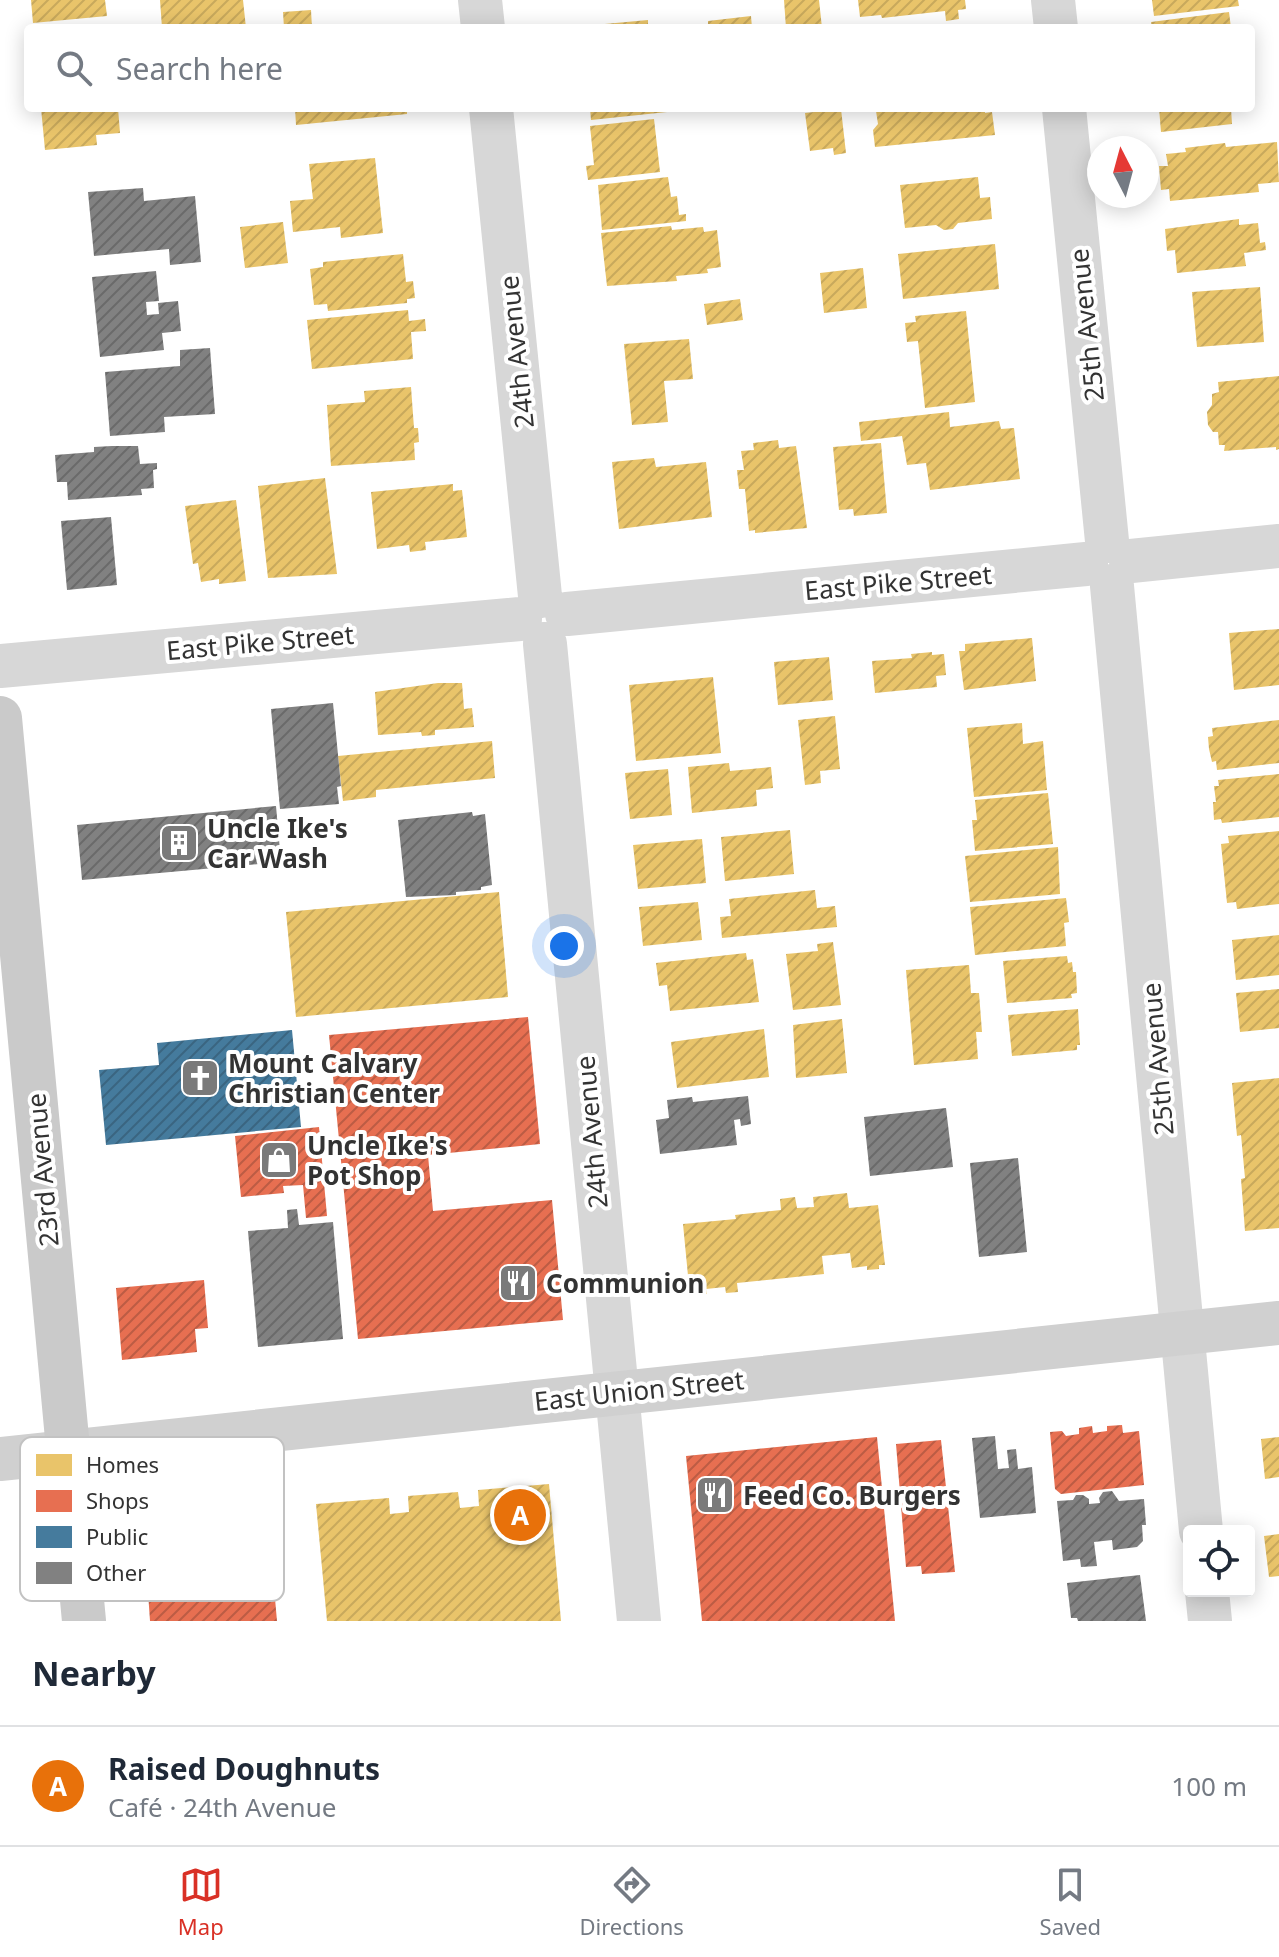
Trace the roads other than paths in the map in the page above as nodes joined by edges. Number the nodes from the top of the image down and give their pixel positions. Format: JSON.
{"nodes":[{"id":1,"x":480,"y":0,"type":"edge"},
{"id":2,"x":1053,"y":0,"type":"edge"},
{"id":3,"x":483,"y":24,"type":"edge"},
{"id":4,"x":1056,"y":24,"type":"edge"},
{"id":5,"x":491,"y":112,"type":"edge"},
{"id":6,"x":1064,"y":112,"type":"edge"},
{"id":7,"x":1279,"y":546,"type":"edge"},
{"id":8,"x":1109,"y":563,"type":"junction"},
{"id":9,"x":543,"y":618,"type":"junction"},
{"id":10,"x":0,"y":666,"type":"edge"},
{"id":11,"x":0,"y":718,"type":"edge"},
{"id":12,"x":1279,"y":1323,"type":"edge"},
{"id":13,"x":1182,"y":1333,"type":"junction"},
{"id":14,"x":615,"y":1393,"type":"junction"},
{"id":15,"x":67,"y":1437,"type":"edge"},
{"id":16,"x":200,"y":1437,"type":"edge"},
{"id":17,"x":20,"y":1457,"type":"edge"},
{"id":18,"x":0,"y":1459,"type":"edge"},
{"id":19,"x":1200,"y":1525,"type":"edge"},
{"id":20,"x":1208,"y":1597,"type":"edge"},
{"id":21,"x":82,"y":1601,"type":"edge"},
{"id":22,"x":84,"y":1621,"type":"edge"},
{"id":23,"x":639,"y":1621,"type":"edge"},
{"id":24,"x":1210,"y":1621,"type":"edge"}],
"edges":[{"from":1,"to":3,"type":"street"},
{"from":2,"to":4,"type":"street"},
{"from":5,"to":9,"type":"street","name":"24th Avenue"},
{"from":6,"to":8,"type":"street","name":"25th Avenue"},
{"from":7,"to":8,"type":"street","name":"East Pike Street"},
{"from":8,"to":9,"type":"street","name":"East Pike Street"},
{"from":8,"to":13,"type":"street","name":"25th Avenue"},
{"from":9,"to":10,"type":"street","name":"East Pike Street"},
{"from":9,"to":14,"type":"street","name":"24th Avenue"},
{"from":11,"to":15,"type":"main road","name":"23rd Avenue"},
{"from":12,"to":13,"type":"main road","name":"East Union Street"},
{"from":13,"to":14,"type":"main road","name":"East Union Street"},
{"from":13,"to":19,"type":"street","name":"25th Avenue"},
{"from":14,"to":16,"type":"main road","name":"East Union Street"},
{"from":14,"to":23,"type":"street","name":"24th Avenue"},
{"from":17,"to":18,"type":"main road","name":"East Union Street"},
{"from":20,"to":24,"type":"street"},
{"from":21,"to":22,"type":"main road","name":"23rd Avenue"}]}
